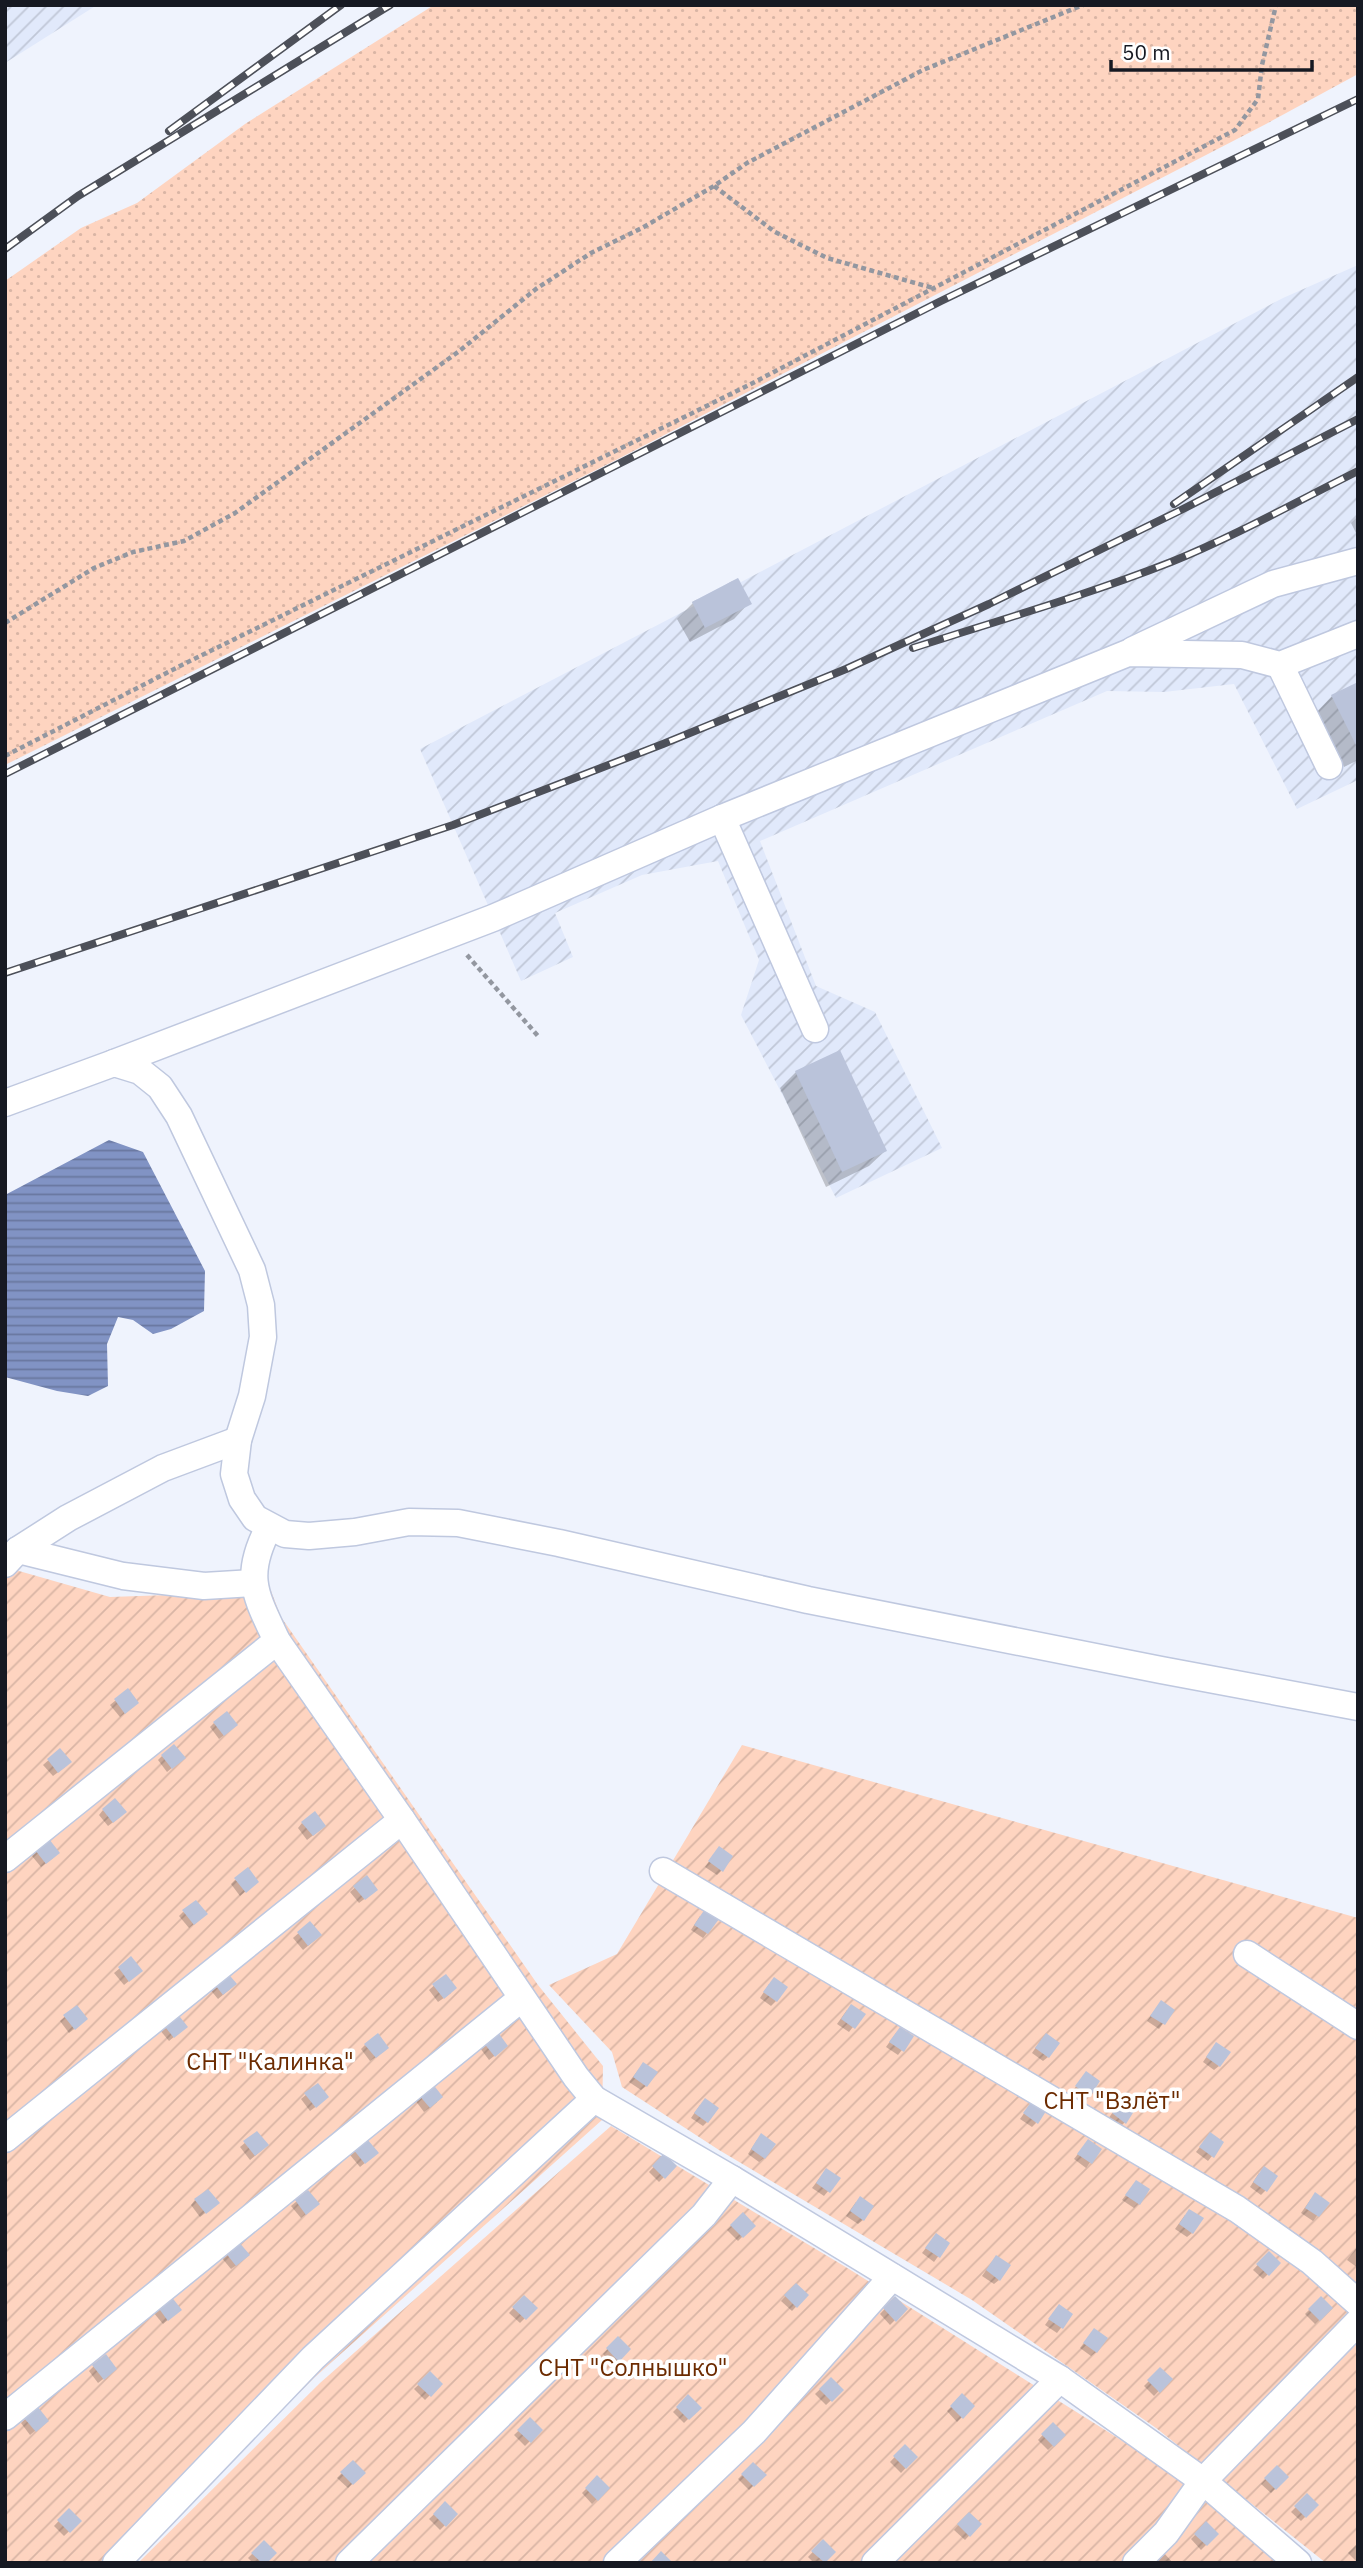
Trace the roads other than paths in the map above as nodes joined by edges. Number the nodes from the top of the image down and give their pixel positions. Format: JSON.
{"nodes":[{"id":1,"x":1358,"y":561,"type":"edge"},
{"id":2,"x":1358,"y":634,"type":"edge"},
{"id":3,"x":1128,"y":653,"type":"junction"},
{"id":4,"x":1280,"y":666,"type":"junction"},
{"id":5,"x":1329,"y":766,"type":"dead end"},
{"id":6,"x":722,"y":818,"type":"junction"},
{"id":7,"x":815,"y":1030,"type":"dead end"},
{"id":8,"x":114,"y":1063,"type":"junction"},
{"id":9,"x":5,"y":1102,"type":"edge"},
{"id":10,"x":238,"y":1440,"type":"junction"},
{"id":11,"x":269,"y":1527,"type":"junction"},
{"id":12,"x":12,"y":1557,"type":"edge"},
{"id":13,"x":253,"y":1583,"type":"junction"},
{"id":14,"x":277,"y":1641,"type":"junction"},
{"id":15,"x":1358,"y":1707,"type":"edge"},
{"id":16,"x":402,"y":1820,"type":"junction"},
{"id":17,"x":5,"y":1859,"type":"edge"},
{"id":18,"x":663,"y":1871,"type":"dead end"},
{"id":19,"x":1247,"y":1954,"type":"dead end"},
{"id":20,"x":522,"y":1998,"type":"junction"},
{"id":21,"x":1358,"y":2026,"type":"edge"},
{"id":22,"x":594,"y":2099,"type":"junction"},
{"id":23,"x":5,"y":2139,"type":"edge"},
{"id":24,"x":732,"y":2179,"type":"junction"},
{"id":25,"x":892,"y":2277,"type":"junction"},
{"id":26,"x":1358,"y":2303,"type":"edge"},
{"id":27,"x":1358,"y":2322,"type":"edge"},
{"id":28,"x":1060,"y":2379,"type":"junction"},
{"id":29,"x":5,"y":2417,"type":"edge"},
{"id":30,"x":1203,"y":2481,"type":"junction"},
{"id":31,"x":116,"y":2563,"type":"edge"},
{"id":32,"x":349,"y":2563,"type":"edge"},
{"id":33,"x":617,"y":2563,"type":"edge"},
{"id":34,"x":875,"y":2563,"type":"edge"},
{"id":35,"x":1136,"y":2563,"type":"edge"},
{"id":36,"x":1298,"y":2563,"type":"edge"}],
"edges":[{"from":1,"to":3,"type":"street"},
{"from":2,"to":4,"type":"street"},
{"from":3,"to":4,"type":"street"},
{"from":3,"to":6,"type":"street"},
{"from":4,"to":5,"type":"street"},
{"from":6,"to":7,"type":"street"},
{"from":6,"to":8,"type":"street"},
{"from":8,"to":9,"type":"street"},
{"from":8,"to":10,"type":"street"},
{"from":10,"to":11,"type":"street"},
{"from":10,"to":12,"type":"street"},
{"from":11,"to":13,"type":"street"},
{"from":11,"to":15,"type":"street"},
{"from":12,"to":13,"type":"street"},
{"from":13,"to":14,"type":"street"},
{"from":14,"to":16,"type":"street"},
{"from":14,"to":17,"type":"street"},
{"from":16,"to":20,"type":"street"},
{"from":16,"to":23,"type":"street"},
{"from":18,"to":26,"type":"street"},
{"from":19,"to":21,"type":"street"},
{"from":20,"to":22,"type":"street"},
{"from":20,"to":29,"type":"street"},
{"from":22,"to":24,"type":"street"},
{"from":22,"to":31,"type":"street"},
{"from":24,"to":25,"type":"street"},
{"from":24,"to":32,"type":"street"},
{"from":25,"to":28,"type":"street"},
{"from":25,"to":33,"type":"street"},
{"from":27,"to":30,"type":"street"},
{"from":28,"to":30,"type":"street"},
{"from":28,"to":34,"type":"street"},
{"from":30,"to":35,"type":"street"},
{"from":30,"to":36,"type":"street"}]}
